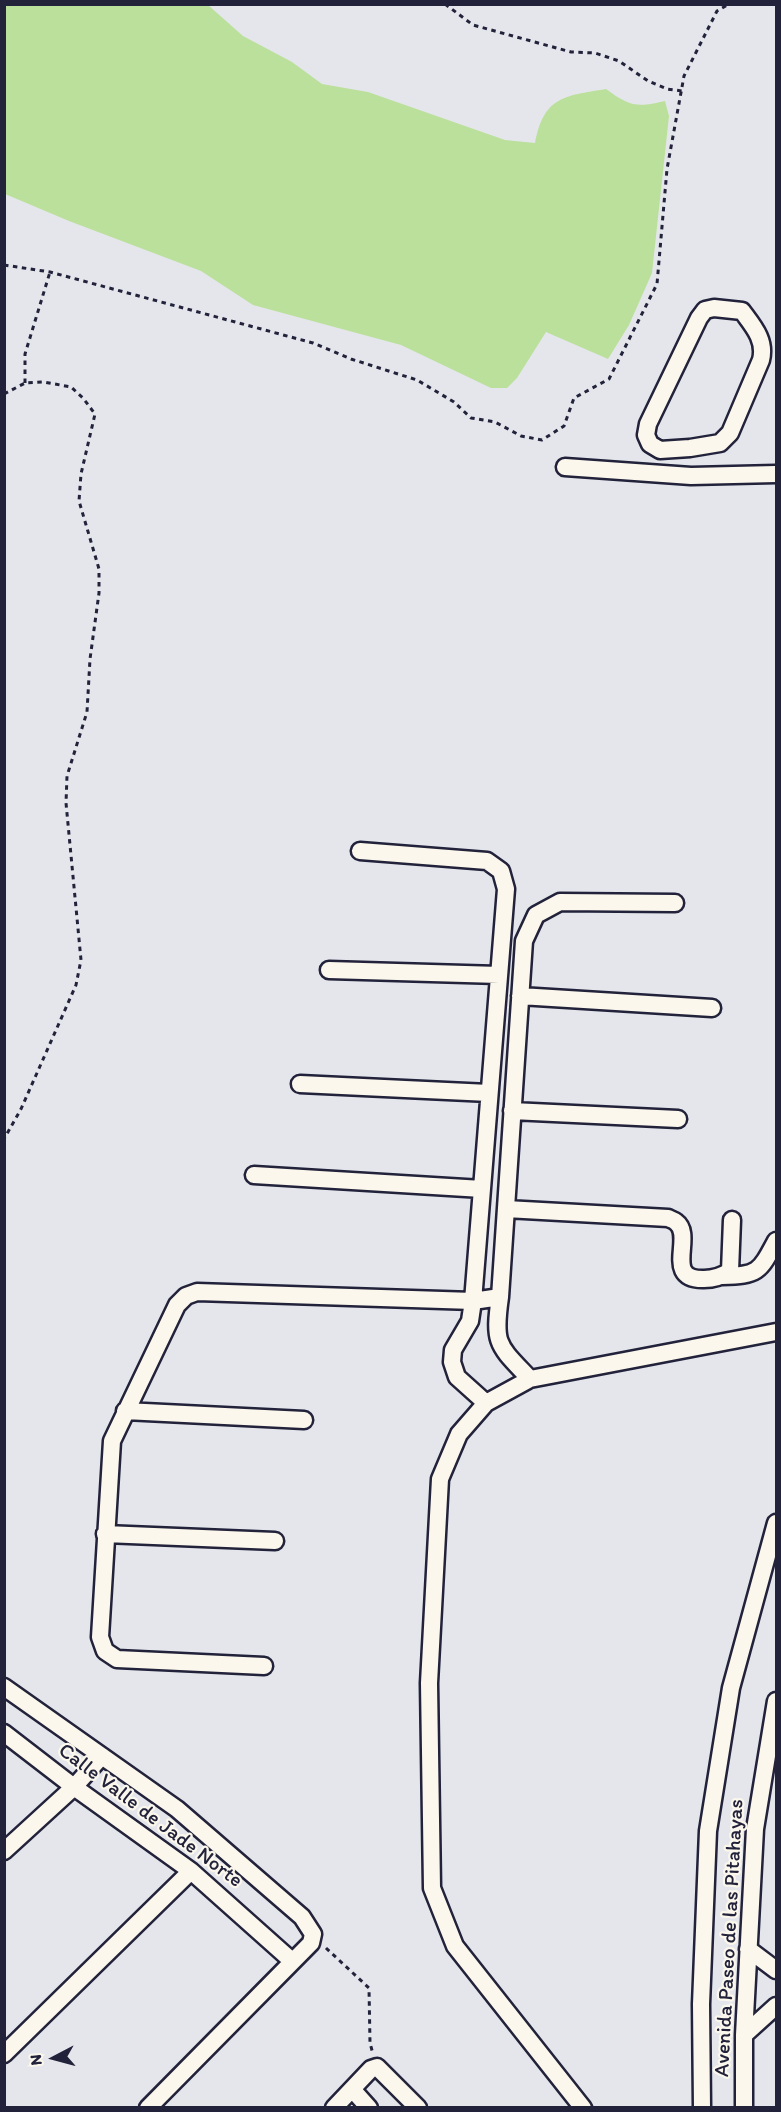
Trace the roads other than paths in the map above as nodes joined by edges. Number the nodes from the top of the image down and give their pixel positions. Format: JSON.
{"nodes":[{"id":1,"x":690,"y":448,"type":"junction"},
{"id":2,"x":565,"y":467,"type":"dead end"},
{"id":3,"x":777,"y":474,"type":"edge"},
{"id":4,"x":691,"y":476,"type":"junction"},
{"id":5,"x":360,"y":851,"type":"dead end"},
{"id":6,"x":675,"y":903,"type":"dead end"},
{"id":7,"x":330,"y":970,"type":"dead end"},
{"id":8,"x":499,"y":975,"type":"junction"},
{"id":9,"x":520,"y":996,"type":"junction"},
{"id":10,"x":712,"y":1008,"type":"dead end"},
{"id":11,"x":300,"y":1084,"type":"dead end"},
{"id":12,"x":489,"y":1093,"type":"junction"},
{"id":13,"x":512,"y":1111,"type":"junction"},
{"id":14,"x":678,"y":1119,"type":"dead end"},
{"id":15,"x":254,"y":1175,"type":"dead end"},
{"id":16,"x":482,"y":1189,"type":"junction"},
{"id":17,"x":506,"y":1209,"type":"junction"},
{"id":18,"x":732,"y":1220,"type":"dead end"},
{"id":19,"x":777,"y":1241,"type":"edge"},
{"id":20,"x":722,"y":1276,"type":"junction"},
{"id":21,"x":500,"y":1297,"type":"junction"},
{"id":22,"x":473,"y":1301,"type":"junction"},
{"id":23,"x":777,"y":1332,"type":"edge"},
{"id":24,"x":530,"y":1379,"type":"junction"},
{"id":25,"x":486,"y":1403,"type":"junction"},
{"id":26,"x":125,"y":1411,"type":"junction"},
{"id":27,"x":304,"y":1420,"type":"dead end"},
{"id":28,"x":777,"y":1523,"type":"edge"},
{"id":29,"x":105,"y":1534,"type":"junction"},
{"id":30,"x":275,"y":1541,"type":"dead end"},
{"id":31,"x":264,"y":1666,"type":"dead end"},
{"id":32,"x":4,"y":1687,"type":"edge"},
{"id":33,"x":777,"y":1701,"type":"edge"},
{"id":34,"x":4,"y":1733,"type":"edge"},
{"id":35,"x":102,"y":1756,"type":"junction"},
{"id":36,"x":74,"y":1787,"type":"junction"},
{"id":37,"x":4,"y":1851,"type":"edge"},
{"id":38,"x":191,"y":1871,"type":"junction"},
{"id":39,"x":748,"y":1949,"type":"junction"},
{"id":40,"x":292,"y":1961,"type":"junction"},
{"id":41,"x":777,"y":1970,"type":"edge"},
{"id":42,"x":777,"y":2006,"type":"edge"},
{"id":43,"x":744,"y":2035,"type":"junction"},
{"id":44,"x":4,"y":2054,"type":"edge"},
{"id":45,"x":352,"y":2089,"type":"junction"},
{"id":46,"x":148,"y":2108,"type":"edge"},
{"id":47,"x":334,"y":2108,"type":"edge"},
{"id":48,"x":369,"y":2108,"type":"edge"},
{"id":49,"x":418,"y":2108,"type":"edge"},
{"id":50,"x":583,"y":2108,"type":"edge"},
{"id":51,"x":702,"y":2108,"type":"edge"},
{"id":52,"x":744,"y":2108,"type":"edge"}],
"edges":[{"from":1,"to":1,"type":"street"},
{"from":1,"to":4,"type":"street"},
{"from":2,"to":4,"type":"street"},
{"from":3,"to":4,"type":"street"},
{"from":5,"to":8,"type":"street"},
{"from":6,"to":9,"type":"street"},
{"from":7,"to":8,"type":"street"},
{"from":8,"to":12,"type":"street"},
{"from":9,"to":10,"type":"street"},
{"from":9,"to":13,"type":"street"},
{"from":11,"to":12,"type":"street"},
{"from":12,"to":16,"type":"street"},
{"from":13,"to":14,"type":"street"},
{"from":13,"to":17,"type":"street"},
{"from":15,"to":16,"type":"street"},
{"from":16,"to":22,"type":"street"},
{"from":17,"to":20,"type":"street"},
{"from":17,"to":21,"type":"street"},
{"from":18,"to":20,"type":"street"},
{"from":19,"to":20,"type":"street"},
{"from":21,"to":22,"type":"street"},
{"from":21,"to":24,"type":"street"},
{"from":22,"to":25,"type":"street"},
{"from":22,"to":26,"type":"street"},
{"from":23,"to":24,"type":"street"},
{"from":24,"to":25,"type":"street"},
{"from":25,"to":50,"type":"street"},
{"from":26,"to":27,"type":"street"},
{"from":26,"to":29,"type":"street"},
{"from":28,"to":51,"type":"street","name":"Avenida Paseo de las Pitahayas"},
{"from":29,"to":30,"type":"street"},
{"from":29,"to":31,"type":"street"},
{"from":32,"to":35,"type":"street","name":"Calle Valle de Jade Norte"},
{"from":33,"to":39,"type":"street","name":"Avenida Paseo de las Pitahayas"},
{"from":34,"to":36,"type":"street","name":"Calle Valle de Jade Norte"},
{"from":35,"to":36,"type":"street"},
{"from":35,"to":40,"type":"street","name":"Calle Valle de Jade Norte"},
{"from":36,"to":37,"type":"street"},
{"from":36,"to":38,"type":"street","name":"Calle Valle de Jade Norte"},
{"from":38,"to":40,"type":"street","name":"Calle Valle de Jade Norte"},
{"from":38,"to":44,"type":"street"},
{"from":39,"to":41,"type":"street"},
{"from":39,"to":43,"type":"street","name":"Avenida Paseo de las Pitahayas"},
{"from":40,"to":46,"type":"street"},
{"from":42,"to":43,"type":"street"},
{"from":43,"to":52,"type":"street","name":"Avenida Paseo de las Pitahayas"},
{"from":45,"to":47,"type":"street"},
{"from":45,"to":48,"type":"street"},
{"from":45,"to":49,"type":"street"}]}
